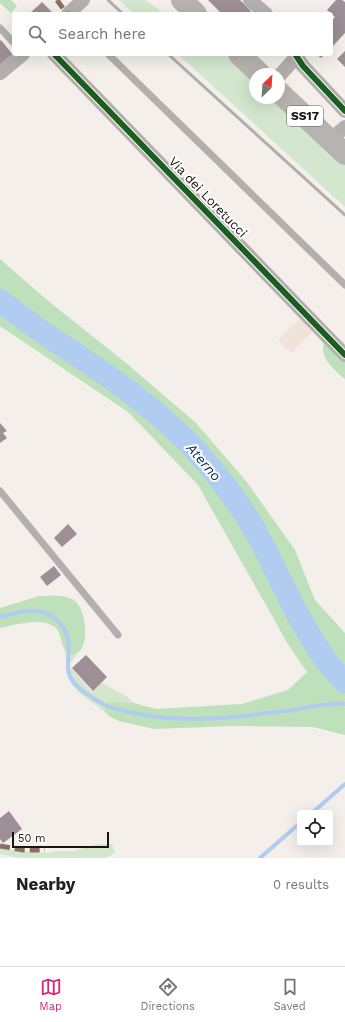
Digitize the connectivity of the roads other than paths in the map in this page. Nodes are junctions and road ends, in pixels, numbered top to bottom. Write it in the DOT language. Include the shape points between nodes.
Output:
graph roads {
  1 [pos="84,0"];
  2 [pos="182,0"];
  3 [pos="250,0"];
  4 [pos="70,12"];
  5 [pos="194,12"];
  6 [pos="264,12"];
  7 [pos="0,28"];
  8 [pos="12,41"];
  9 [pos="21,56"];
  10 [pos="56,56"];
  11 [pos="110,56"];
  12 [pos="241,56"];
  13 [pos="295,56"];
  14 [pos="297,56"];
  15 [pos="254,68"];
  16 [pos="285,69"];
  17 [pos="0,73"];
  18 [pos="285,97"];
  19 [pos="345,111"];
  20 [pos="340,140"];
  21 [pos="345,285"];
  22 [pos="345,355"];
  23 [pos="0,491"];
  24 [pos="118,635"];
  1 -- 4 [label="street"];
  2 -- 5 [label="main road"];
  3 -- 6 [label="street"];
  7 -- 8 [label="lane"];
  9 -- 17 [label="street"];
  10 -- 22 [label="street, Via dei Loretucci"];
  11 -- 21 [label="lane"];
  12 -- 15 [label="main road"];
  13 -- 16 [label="street"];
  14 -- 19 [label="street" via="306,70"];
  18 -- 20 [label="main road, SS17"];
  23 -- 24 [label="lane"];
}
